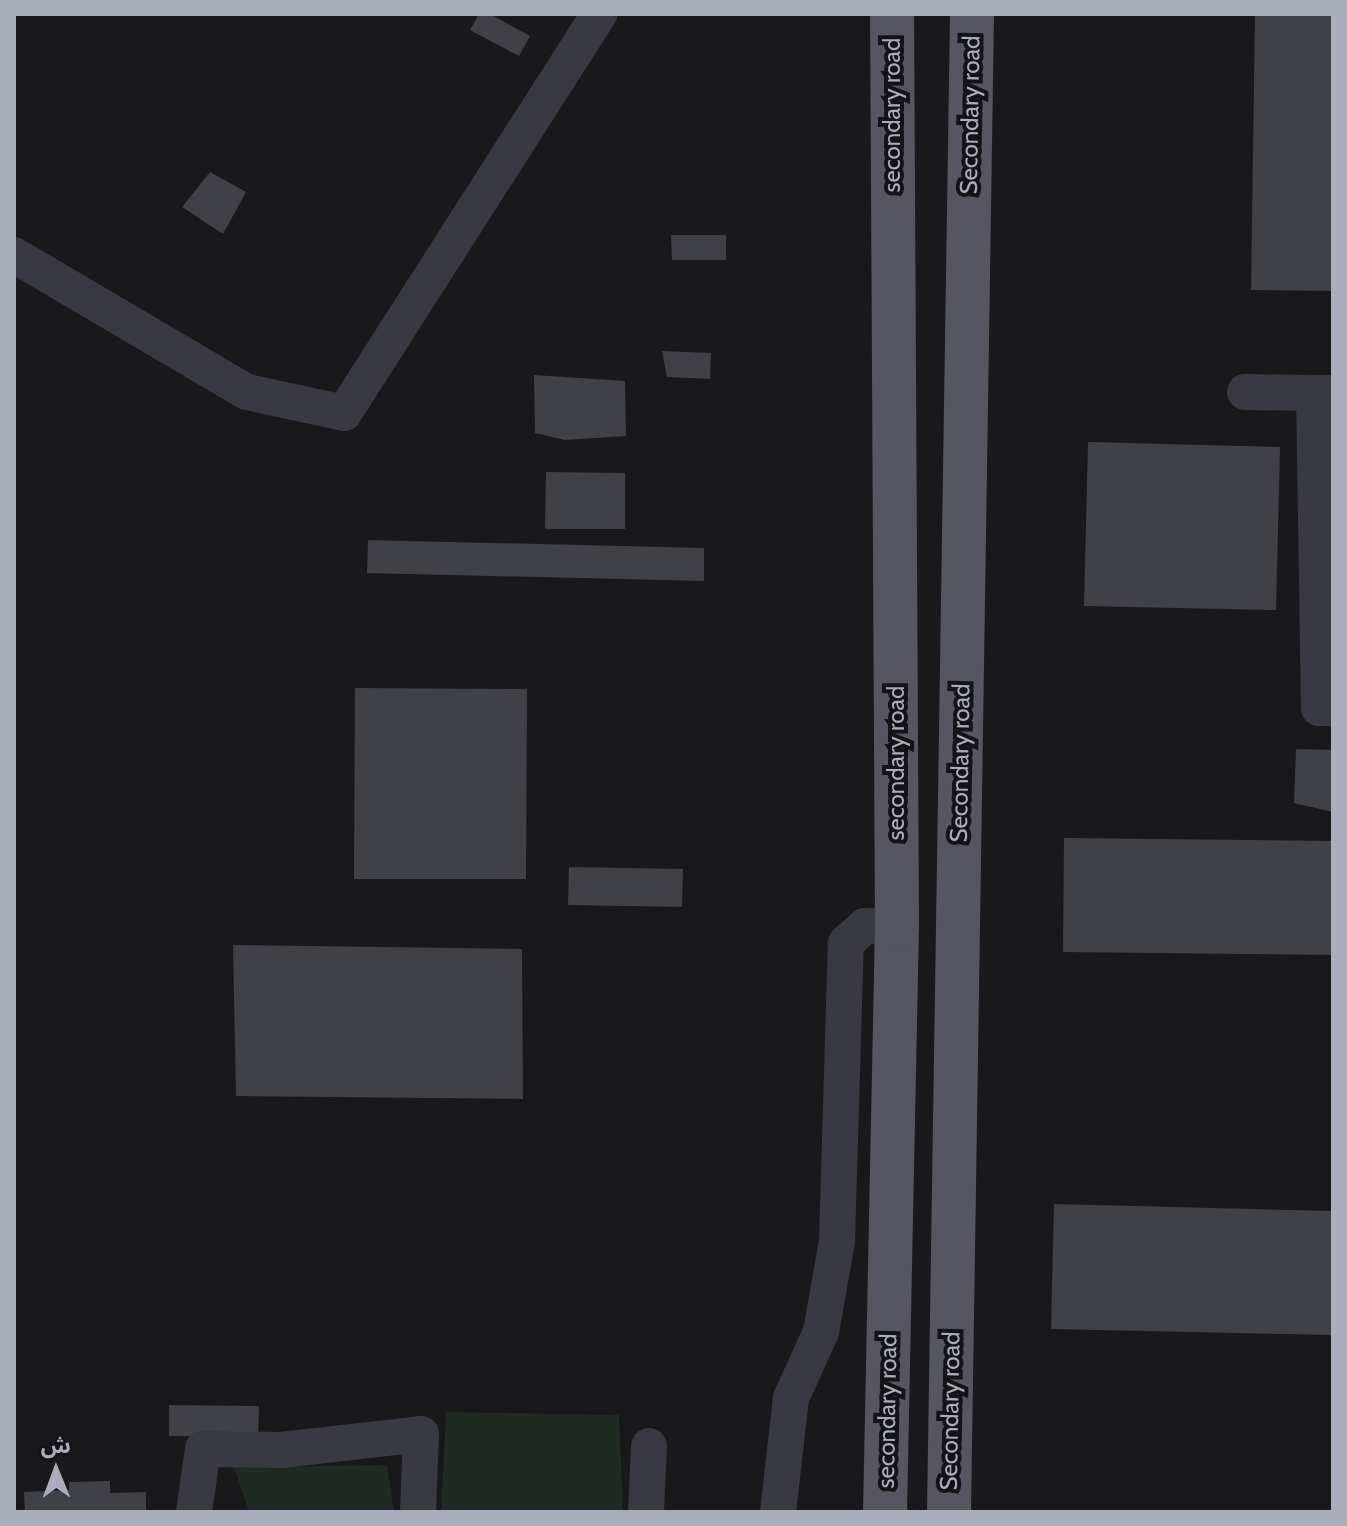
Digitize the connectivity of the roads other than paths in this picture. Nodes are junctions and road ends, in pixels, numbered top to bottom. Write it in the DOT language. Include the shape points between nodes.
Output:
graph roads {
  1 [pos="599,14"];
  2 [pos="892,14"];
  3 [pos="972,14"];
  4 [pos="14,255"];
  5 [pos="1245,392"];
  6 [pos="1323,393"];
  7 [pos="1333,708"];
  8 [pos="897,926"];
  9 [pos="649,1446"];
  10 [pos="194,1512"];
  11 [pos="418,1512"];
  12 [pos="646,1512"];
  13 [pos="778,1512"];
  14 [pos="885,1512"];
  15 [pos="949,1512"];
  1 -- 4 [label="street" via="344,413 247,392"];
  2 -- 8 [label="main road, secondary road"];
  3 -- 15 [label="main road, Secondary road"];
  5 -- 6 [label="street"];
  6 -- 7 [label="street" via="1319,708"];
  8 -- 13 [label="street" via="865,926 846,943 837,1241 821,1332 791,1398"];
  8 -- 14 [label="main road, secondary road"];
  9 -- 12 [label="street"];
  10 -- 11 [label="street" via="203,1449 281,1450 421,1434"];
}
